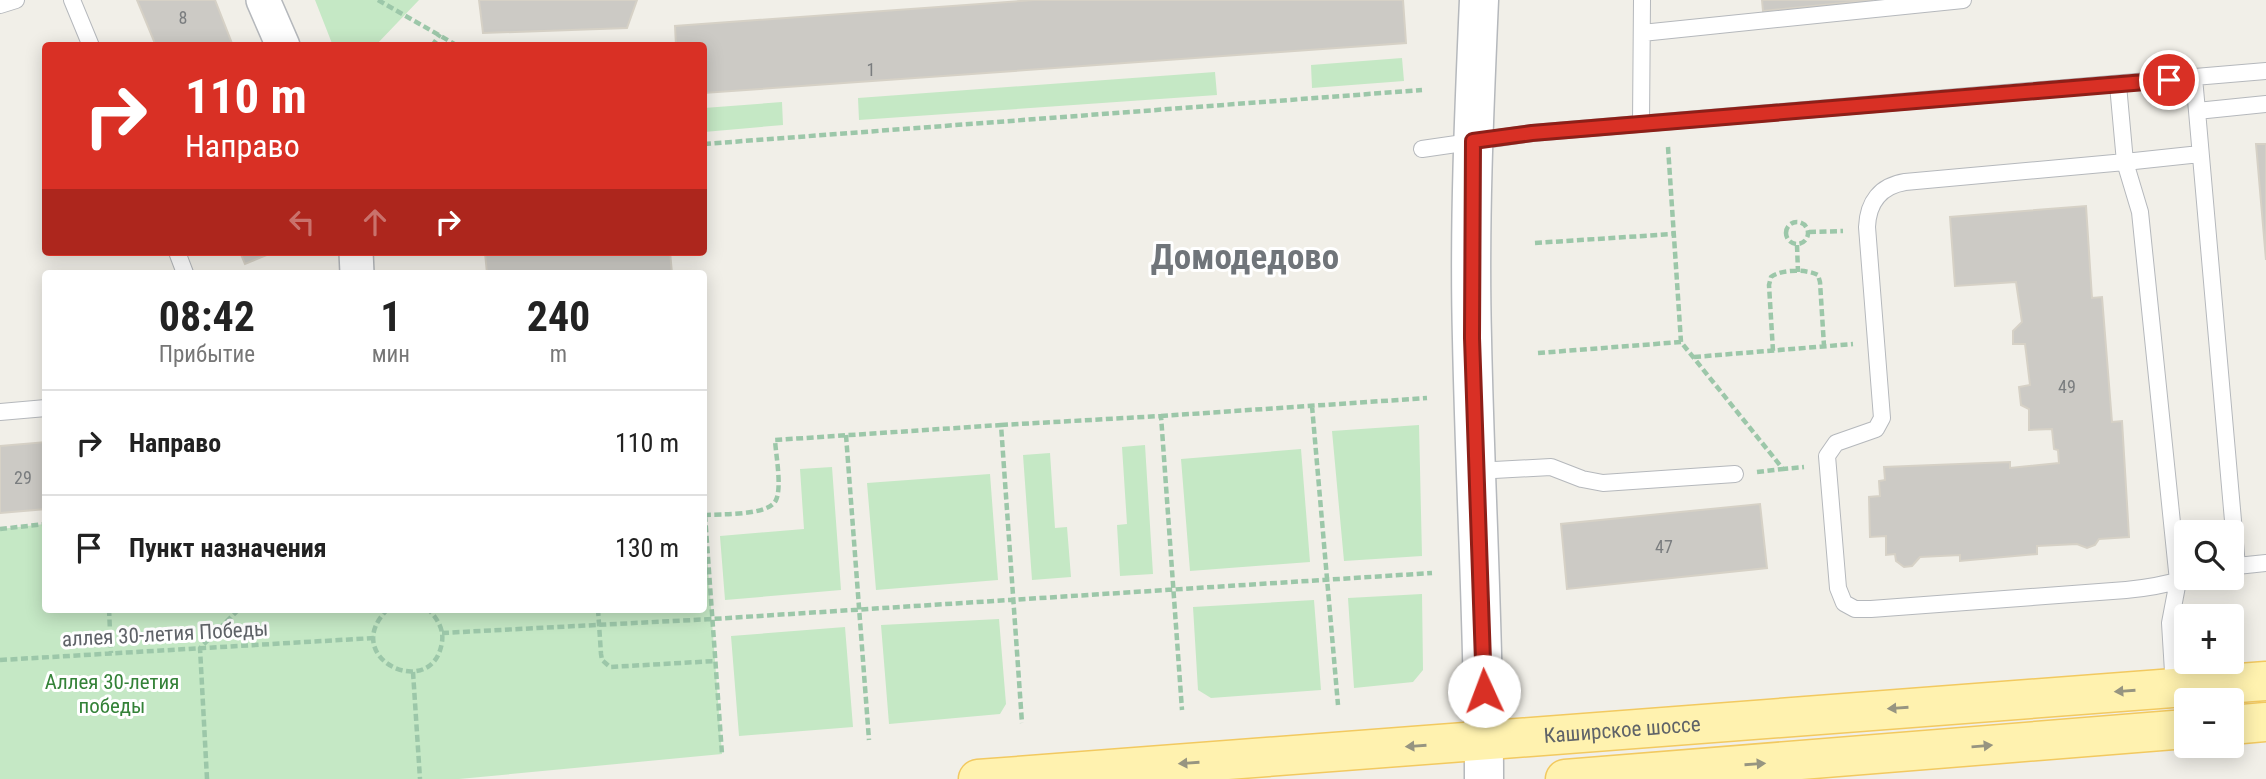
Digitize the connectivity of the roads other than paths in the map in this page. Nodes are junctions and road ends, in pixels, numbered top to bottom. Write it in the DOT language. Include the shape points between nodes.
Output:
graph roads {
  1 [pos="16,0"];
  2 [pos="72,0"];
  3 [pos="263,0"];
  4 [pos="1479,0"];
  5 [pos="1642,0"];
  6 [pos="1963,0"];
  7 [pos="0,5"];
  8 [pos="1642,33"];
  9 [pos="89,42"];
  10 [pos="281,42"];
  11 [pos="2266,71"];
  12 [pos="2194,78"];
  13 [pos="2118,85"];
  14 [pos="2266,104"];
  15 [pos="2197,111"];
  16 [pos="1641,124"];
  17 [pos="1473,141"];
  18 [pos="1422,149"];
  19 [pos="2200,154"];
  20 [pos="2124,162"];
  21 [pos="42,408"];
  22 [pos="0,412"];
  23 [pos="1476,471"];
  24 [pos="1735,474"];
  25 [pos="2177,520"];
  26 [pos="2230,520"];
  27 [pos="2266,563"];
  28 [pos="2244,565"];
  29 [pos="2174,581"];
  30 [pos="2181,590"];
  31 [pos="2266,681"];
  32 [pos="2174,688"];
  33 [pos="2266,722"];
  34 [pos="2244,724"];
  35 [pos="2174,730"];
  36 [pos="1484,741"];
  37 [pos="978,779"];
  38 [pos="1484,779"];
  39 [pos="1565,779"];
  1 -- 7 [label="lane"];
  2 -- 9 [label="lane"];
  3 -- 10 [label="street"];
  4 -- 17 [label="street"];
  5 -- 8 [label="lane"];
  6 -- 8 [label="lane"];
  8 -- 16 [label="lane"];
  11 -- 12 [label="lane"];
  12 -- 13 [label="lane"];
  12 -- 15 [label="lane"];
  13 -- 16 [label="lane"];
  13 -- 20 [label="lane"];
  14 -- 15 [label="lane"];
  15 -- 19 [label="lane"];
  16 -- 17 [label="lane"];
  17 -- 18 [label="lane"];
  17 -- 23 [label="street"];
  19 -- 20 [label="lane"];
  19 -- 26 [label="lane"];
  20 -- 25 [label="lane" via="2140,212"];
  20 -- 29 [label="lane" via="1894,184 1877,195 1867,230 1882,412 1880,424 1871,432 1836,443 1827,456 1838,588 1849,607 1871,609 2126,590"];
  21 -- 22 [label="lane"];
  23 -- 24 [label="lane" via="1551,467 1602,482"];
  23 -- 36 [label="street"];
  27 -- 28 [label="lane"];
  30 -- 32 [label="lane" via="2170,634"];
  31 -- 32 [label="main road, Каширское шоссе"];
  32 -- 36 [label="main road, Каширское шоссе, one-way"];
  33 -- 34 [label="main road"];
  39 -- 35 [label="main road, Каширское шоссе, one-way"];
  36 -- 37 [label="main road, Каширское шоссе, one-way"];
  36 -- 38 [label="street"];
}
